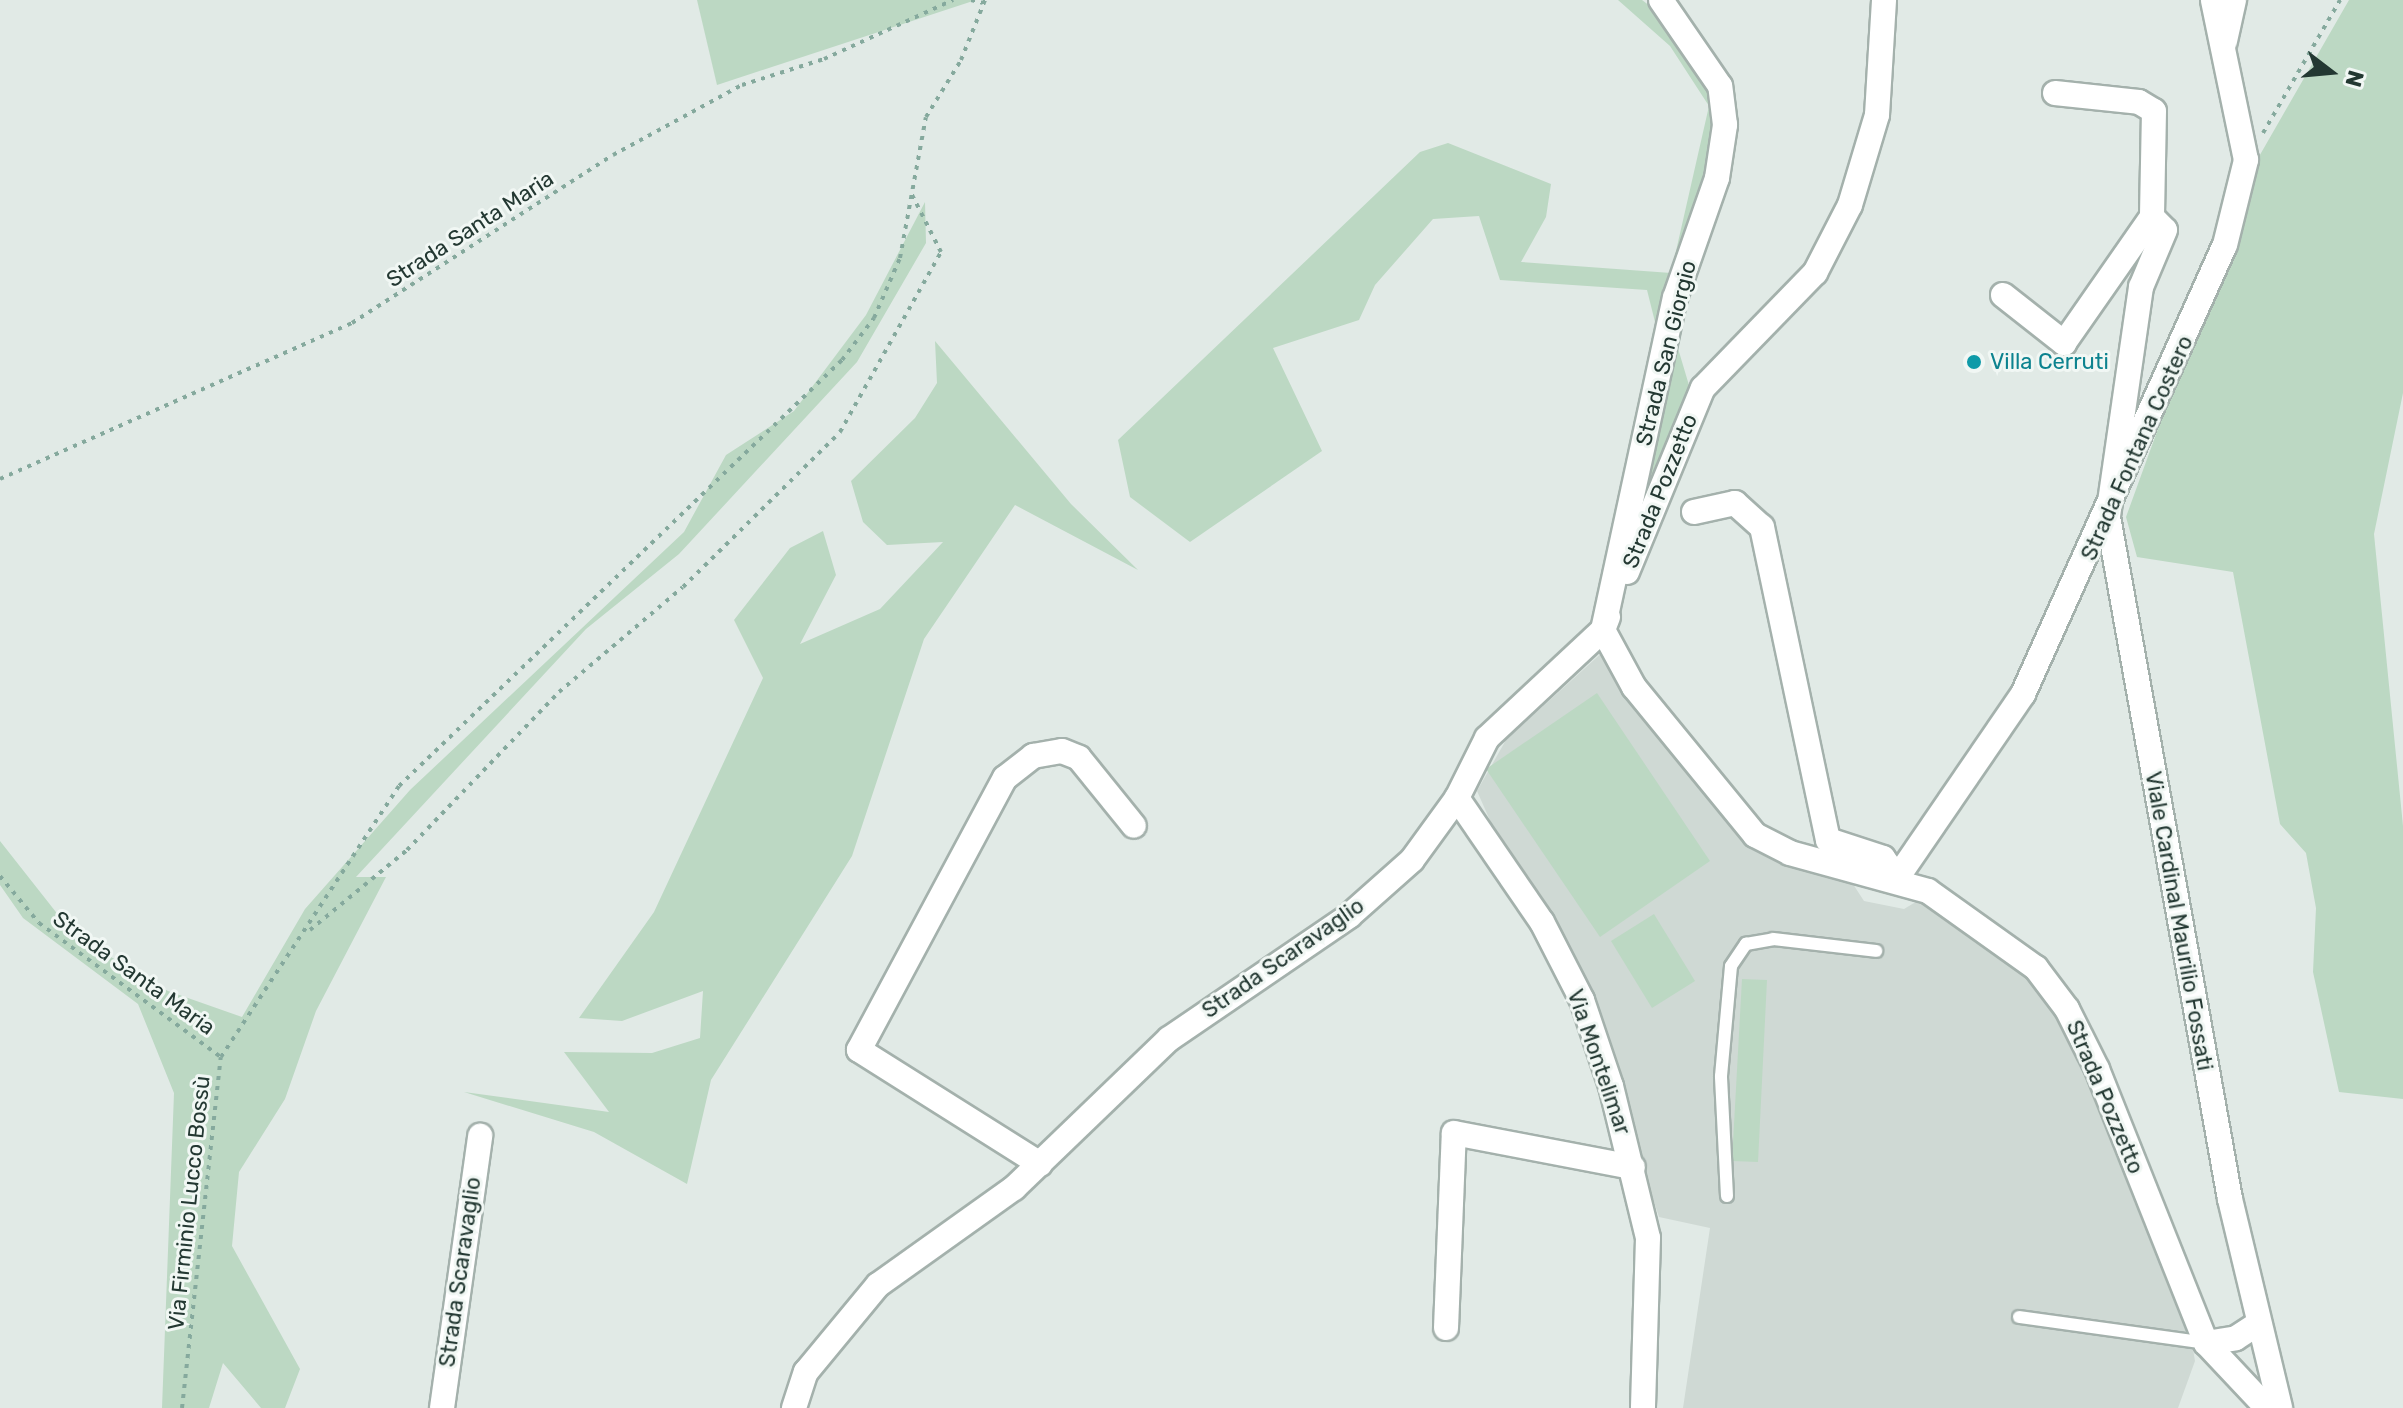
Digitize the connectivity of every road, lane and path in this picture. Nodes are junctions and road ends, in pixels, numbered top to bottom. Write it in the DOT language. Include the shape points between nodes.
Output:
graph roads {
  1 [pos="953,0"];
  2 [pos="971,0"];
  3 [pos="1661,0"];
  4 [pos="1884,0"];
  5 [pos="2213,0"];
  6 [pos="2234,0"];
  7 [pos="2340,0"];
  8 [pos="984,2"];
  9 [pos="2223,47"];
  10 [pos="2055,93"];
  11 [pos="2246,160"];
  12 [pos="909,189"];
  13 [pos="2152,217"];
  14 [pos="2003,295"];
  15 [pos="0,479"];
  16 [pos="1694,512"];
  17 [pos="2108,517"];
  18 [pos="1603,630"];
  19 [pos="1457,798"];
  20 [pos="1134,826"];
  21 [pos="0,876"];
  22 [pos="1897,878"];
  23 [pos="306,932"];
  24 [pos="1876,951"];
  25 [pos="221,1057"];
  26 [pos="480,1136"];
  27 [pos="1040,1164"];
  28 [pos="1633,1167"];
  29 [pos="1727,1196"];
  30 [pos="2019,1317"];
  31 [pos="2259,1323"];
  32 [pos="1446,1328"];
  33 [pos="2206,1343"];
  34 [pos="182,1408"];
  35 [pos="442,1408"];
  36 [pos="794,1408"];
  37 [pos="1643,1408"];
  38 [pos="2267,1408"];
  39 [pos="2280,1408"];
  1 -- 15 [label="path, Strada Santa Maria" via="824,59 742,85 352,323"];
  2 -- 8 [label="path"];
  3 -- 18 [label="street, Strada San Giorgio" via="1720,86 1725,125 1717,178 1675,298"];
  4 -- 18 [label="street, Strada Pozzetto" via="1877,115 1850,205 1815,273 1703,388"];
  5 -- 9 [label="street"];
  6 -- 9 [label="street"];
  7 -- 11 [label="path"];
  8 -- 12 [label="path" via="961,60 926,117"];
  9 -- 11 [label="street"];
  10 -- 13 [label="street" via="2139,102 2154,111"];
  11 -- 17 [label="street, Strada Fontana Costero" via="2225,245"];
  12 -- 23 [label="path" via="900,258 874,318 842,360 399,786"];
  12 -- 23 [label="path" via="941,252 840,432 683,587 559,692 407,850"];
  13 -- 14 [label="street" via="2064,343"];
  13 -- 17 [label="street" via="2165,230 2141,287"];
  16 -- 22 [label="street, Strada Pozzetto" via="1735,503 1762,527 1828,840 1883,858"];
  17 -- 22 [label="street, Strada Fontana Costero" via="2023,694"];
  17 -- 31 [label="street, Viale Cardinal Maurilio Fossati" via="2219,1144"];
  18 -- 19 [label="street, Strada Scaravaglio" via="1487,738"];
  18 -- 22 [label="street, Strada Pozzetto" via="1680,752 1755,835 1790,853"];
  19 -- 27 [label="street, Strada Scaravaglio" via="1412,860 1349,916 1169,1039"];
  19 -- 28 [label="street, Via Montelimar" via="1542,922 1582,1000"];
  20 -- 27 [label="street" via="1079,758 1062,751 1033,756 1005,778 859,1050"];
  21 -- 25 [label="path, Strada Santa Maria" via="39,923"];
  22 -- 33 [label="street, Strada Pozzetto" via="1971,919 2036,968 2067,1009"];
  23 -- 25 [label="path, Via Firminio Lucco Bossù"];
  24 -- 29 [label="lane" via="1773,939 1746,944 1731,966 1721,1076"];
  25 -- 34 [label="path, Via Firminio Lucco Bossù"];
  26 -- 35 [label="street, Strada Scaravaglio"];
  27 -- 36 [label="street, Strada Scaravaglio" via="878,1285 806,1372"];
  28 -- 32 [label="street, Via Montelimar" via="1454,1133"];
  28 -- 37 [label="street, Via Montelimar" via="1648,1238"];
  30 -- 33 [label="lane"];
  31 -- 33 [label="street" via="2236,1338"];
  31 -- 39 [label="street, Viale Cardinal Maurilio Fossati"];
  33 -- 38 [label="street"];
}
